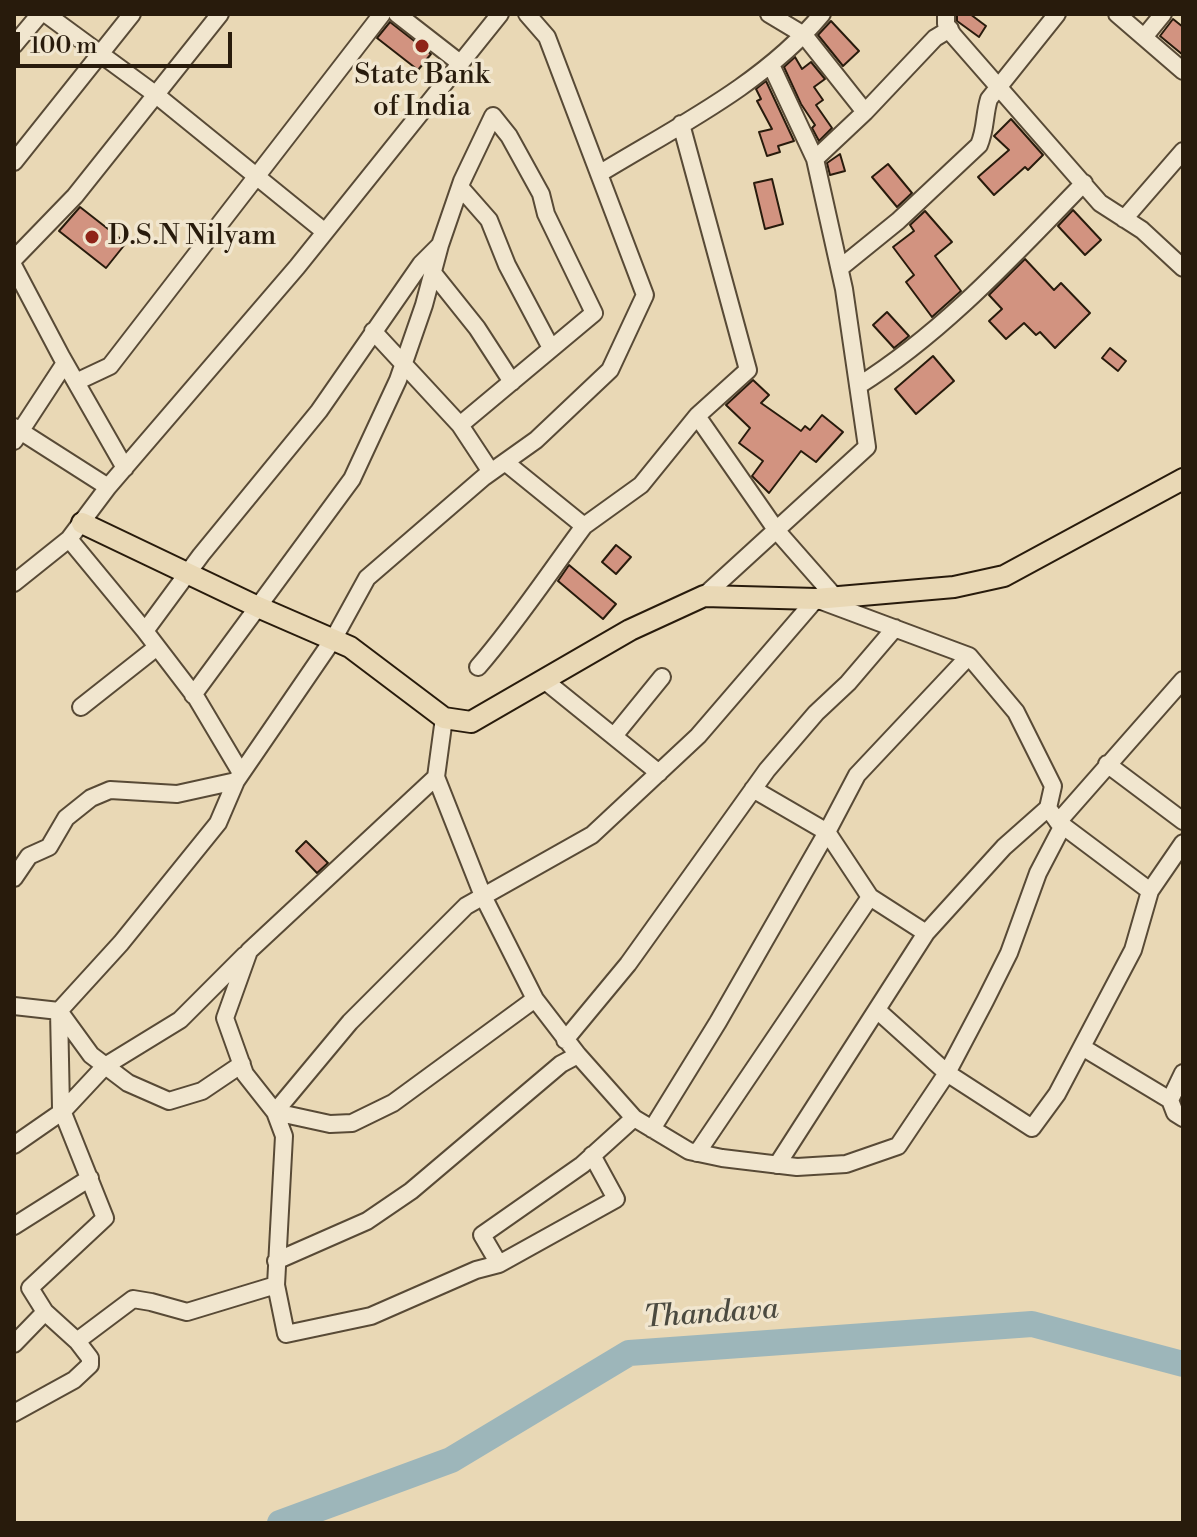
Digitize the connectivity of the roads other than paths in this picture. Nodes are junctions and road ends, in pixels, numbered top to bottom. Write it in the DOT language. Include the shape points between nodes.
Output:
graph roads {
  1 [pos="43,14"];
  2 [pos="132,14"];
  3 [pos="220,14"];
  4 [pos="382,14"];
  5 [pos="397,14"];
  6 [pos="500,14"];
  7 [pos="527,14"];
  8 [pos="769,14"];
  9 [pos="822,14"];
  10 [pos="1057,14"];
  11 [pos="1117,14"];
  12 [pos="1163,14"];
  13 [pos="948,22"];
  14 [pos="804,35"];
  15 [pos="1145,36"];
  16 [pos="14,45"];
  17 [pos="100,53"];
  18 [pos="460,63"];
  19 [pos="771,65"];
  20 [pos="1183,71"];
  21 [pos="998,87"];
  22 [pos="155,94"];
  23 [pos="865,112"];
  24 [pos="681,124"];
  25 [pos="1183,151"];
  26 [pos="815,159"];
  27 [pos="14,162"];
  28 [pos="599,174"];
  29 [pos="256,176"];
  30 [pos="1084,183"];
  31 [pos="460,187"];
  32 [pos="1124,219"];
  33 [pos="325,232"];
  34 [pos="440,245"];
  35 [pos="14,259"];
  36 [pos="14,267"];
  37 [pos="840,268"];
  38 [pos="1183,268"];
  39 [pos="433,273"];
  40 [pos="373,331"];
  41 [pos="551,348"];
  42 [pos="65,363"];
  43 [pos="404,364"];
  44 [pos="76,382"];
  45 [pos="512,382"];
  46 [pos="858,386"];
  47 [pos="697,416"];
  48 [pos="460,425"];
  49 [pos="16,433"];
  50 [pos="498,467"];
  51 [pos="125,468"];
  52 [pos="1183,479"];
  53 [pos="108,487"];
  54 [pos="82,523"];
  55 [pos="584,526"];
  56 [pos="777,531"];
  57 [pos="69,539"];
  58 [pos="188,574"];
  59 [pos="14,583"];
  60 [pos="704,596"];
  61 [pos="826,598"];
  62 [pos="258,607"];
  63 [pos="895,628"];
  64 [pos="145,631"];
  65 [pos="334,638"];
  66 [pos="157,647"];
  67 [pos="969,656"];
  68 [pos="478,667"];
  69 [pos="662,677"];
  70 [pos="544,680"];
  71 [pos="1183,680"];
  72 [pos="193,695"];
  73 [pos="81,707"];
  74 [pos="444,718"];
  75 [pos="614,736"];
  76 [pos="1107,764"];
  77 [pos="659,773"];
  78 [pos="238,777"];
  79 [pos="436,777"];
  80 [pos="753,789"];
  81 [pos="1048,808"];
  82 [pos="1183,821"];
  83 [pos="1060,825"];
  84 [pos="827,832"];
  85 [pos="1183,843"];
  86 [pos="14,878"];
  87 [pos="1150,891"];
  88 [pos="483,896"];
  89 [pos="870,897"];
  90 [pos="926,933"];
  91 [pos="249,951"];
  92 [pos="535,999"];
  93 [pos="14,1006"];
  94 [pos="877,1010"];
  95 [pos="59,1011"];
  96 [pos="565,1040"];
  97 [pos="1082,1047"];
  98 [pos="578,1055"];
  99 [pos="242,1064"];
  100 [pos="105,1066"];
  101 [pos="947,1073"];
  102 [pos="1183,1073"];
  103 [pos="1170,1100"];
  104 [pos="63,1111"];
  105 [pos="275,1112"];
  106 [pos="634,1118"];
  107 [pos="1183,1118"];
  108 [pos="652,1129"];
  109 [pos="14,1145"];
  110 [pos="697,1153"];
  111 [pos="592,1155"];
  112 [pos="777,1165"];
  113 [pos="90,1178"];
  114 [pos="14,1226"];
  115 [pos="276,1261"];
  116 [pos="499,1264"];
  117 [pos="276,1285"];
  118 [pos="45,1312"];
  119 [pos="77,1341"];
  120 [pos="14,1344"];
  121 [pos="14,1413"];
  1 -- 16 [label="street"];
  1 -- 17 [label="street"];
  2 -- 17 [label="street"];
  3 -- 22 [label="street"];
  4 -- 29 [label="street"];
  5 -- 18 [label="street"];
  6 -- 18 [label="street"];
  7 -- 28 [label="street" via="547,37"];
  8 -- 14 [label="street"];
  9 -- 14 [label="street"];
  10 -- 21 [label="street"];
  11 -- 15 [label="street"];
  12 -- 15 [label="street"];
  13 -- 21 [label="street"];
  13 -- 23 [label="street"];
  14 -- 19 [label="street"];
  14 -- 23 [label="street"];
  15 -- 20 [label="street"];
  17 -- 22 [label="street"];
  17 -- 27 [label="street"];
  18 -- 33 [label="street"];
  19 -- 24 [label="street"];
  19 -- 26 [label="street"];
  21 -- 30 [label="street"];
  21 -- 37 [label="street" via="989,99 979,145"];
  22 -- 29 [label="street"];
  22 -- 35 [label="street" via="75,196"];
  23 -- 26 [label="street"];
  24 -- 28 [label="street"];
  24 -- 47 [label="street" via="748,370"];
  25 -- 32 [label="street"];
  26 -- 37 [label="street"];
  28 -- 50 [label="street" via="645,295 610,370 546,431"];
  29 -- 33 [label="street"];
  29 -- 44 [label="street" via="110,366"];
  30 -- 32 [label="street" via="1100,203"];
  30 -- 46 [label="street" via="992,278 900,360"];
  31 -- 34 [label="street"];
  31 -- 41 [label="street" via="489,220"];
  31 -- 41 [label="street" via="493,116 541,194 594,313"];
  32 -- 38 [label="street"];
  33 -- 51 [label="street"];
  34 -- 39 [label="street"];
  34 -- 40 [label="street"];
  36 -- 42 [label="street"];
  37 -- 46 [label="street"];
  39 -- 43 [label="street"];
  39 -- 45 [label="street"];
  40 -- 43 [label="street"];
  40 -- 58 [label="street" via="319,411"];
  41 -- 45 [label="street"];
  42 -- 44 [label="street"];
  42 -- 49 [label="street"];
  43 -- 48 [label="street"];
  43 -- 62 [label="street" via="352,479"];
  44 -- 51 [label="street"];
  45 -- 48 [label="street"];
  46 -- 56 [label="street" via="867,447"];
  47 -- 55 [label="street" via="641,485"];
  47 -- 56 [label="street"];
  48 -- 50 [label="street"];
  49 -- 53 [label="street"];
  50 -- 55 [label="street"];
  50 -- 65 [label="street" via="367,578"];
  51 -- 53 [label="street"];
  52 -- 61 [label="main road" via="1004,576 954,587"];
  53 -- 54 [label="street"];
  54 -- 57 [label="street"];
  54 -- 58 [label="main road"];
  55 -- 68 [label="street"];
  56 -- 60 [label="street"];
  56 -- 61 [label="street"];
  57 -- 59 [label="street"];
  57 -- 64 [label="street"];
  58 -- 62 [label="main road"];
  58 -- 64 [label="street"];
  60 -- 61 [label="main road"];
  60 -- 70 [label="main road" via="630,630"];
  61 -- 63 [label="street"];
  61 -- 77 [label="street"];
  62 -- 65 [label="main road"];
  62 -- 72 [label="street"];
  63 -- 67 [label="street"];
  63 -- 80 [label="street"];
  64 -- 66 [label="street"];
  65 -- 74 [label="main road"];
  65 -- 78 [label="street"];
  66 -- 72 [label="street"];
  66 -- 73 [label="street"];
  67 -- 81 [label="street" via="1016,712 1053,786"];
  67 -- 84 [label="street" via="857,775"];
  69 -- 75 [label="street"];
  70 -- 74 [label="main road" via="471,722"];
  70 -- 75 [label="street"];
  71 -- 76 [label="street"];
  72 -- 78 [label="street"];
  74 -- 79 [label="street"];
  75 -- 77 [label="street"];
  76 -- 82 [label="street"];
  76 -- 83 [label="street"];
  77 -- 88 [label="street" via="592,835"];
  78 -- 86 [label="street" via="177,794 110,790 91,798 66,818 49,847 29,856"];
  78 -- 95 [label="street" via="218,823"];
  79 -- 88 [label="street"];
  79 -- 91 [label="street"];
  80 -- 84 [label="street"];
  80 -- 96 [label="street" via="628,964"];
  81 -- 83 [label="street"];
  81 -- 90 [label="street" via="1004,847"];
  83 -- 87 [label="street"];
  83 -- 101 [label="street" via="1009,953"];
  84 -- 89 [label="street"];
  84 -- 108 [label="street"];
  85 -- 87 [label="street"];
  87 -- 97 [label="street" via="1133,950"];
  88 -- 92 [label="street"];
  88 -- 105 [label="street" via="466,906 350,1022"];
  89 -- 90 [label="street"];
  89 -- 110 [label="street"];
  90 -- 94 [label="street"];
  91 -- 99 [label="street" via="225,1018"];
  91 -- 100 [label="street" via="180,1020"];
  92 -- 96 [label="street"];
  92 -- 105 [label="street" via="393,1103 352,1123 330,1124"];
  93 -- 95 [label="street"];
  94 -- 101 [label="street"];
  94 -- 112 [label="street"];
  95 -- 100 [label="street"];
  95 -- 104 [label="street"];
  96 -- 98 [label="street"];
  97 -- 101 [label="street" via="1032,1128"];
  97 -- 103 [label="street"];
  98 -- 106 [label="street"];
  98 -- 115 [label="street" via="411,1191 367,1221"];
  99 -- 100 [label="street" via="202,1091 169,1101"];
  99 -- 105 [label="street"];
  100 -- 104 [label="street"];
  101 -- 112 [label="street" via="898,1146 846,1164"];
  102 -- 103 [label="street"];
  103 -- 107 [label="street"];
  104 -- 109 [label="street"];
  104 -- 113 [label="street"];
  105 -- 115 [label="street" via="284,1136"];
  106 -- 108 [label="street"];
  106 -- 111 [label="street"];
  108 -- 110 [label="street"];
  110 -- 112 [label="street"];
  111 -- 116 [label="street" via="482,1235"];
  111 -- 116 [label="street" via="616,1199"];
  113 -- 114 [label="street"];
  113 -- 118 [label="street" via="105,1218 30,1288"];
  115 -- 117 [label="street"];
  116 -- 117 [label="street" via="371,1316 286,1334"];
  117 -- 119 [label="street" via="187,1312 133,1299"];
  118 -- 119 [label="street"];
  118 -- 120 [label="street"];
  119 -- 121 [label="street" via="90,1365 74,1380"];
}
